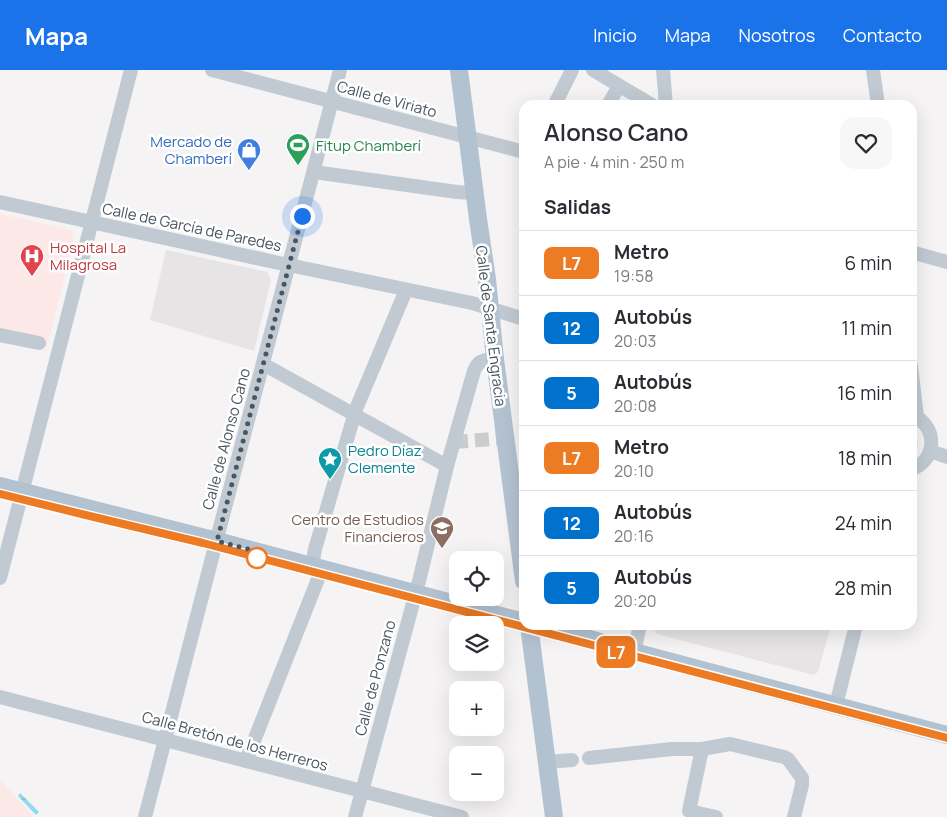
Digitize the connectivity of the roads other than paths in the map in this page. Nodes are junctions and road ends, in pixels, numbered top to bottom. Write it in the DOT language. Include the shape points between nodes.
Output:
graph roads {
  1 [pos="131,70"];
  2 [pos="212,70"];
  3 [pos="340,70"];
  4 [pos="459,70"];
  5 [pos="572,70"];
  6 [pos="593,70"];
  7 [pos="663,70"];
  8 [pos="873,70"];
  9 [pos="619,86"];
  10 [pos="557,100"];
  11 [pos="611,100"];
  12 [pos="643,100"];
  13 [pos="666,100"];
  14 [pos="877,100"];
  15 [pos="332,101"];
  16 [pos="467,136"];
  17 [pos="519,151"];
  18 [pos="314,172"];
  19 [pos="474,193"];
  20 [pos="0,202"];
  21 [pos="92,222"];
  22 [pos="917,254"];
  23 [pos="947,262"];
  24 [pos="289,265"];
  25 [pos="406,290"];
  26 [pos="490,309"];
  27 [pos="519,318"];
  28 [pos="0,335"];
  29 [pos="50,345"];
  30 [pos="495,359"];
  31 [pos="263,364"];
  32 [pos="354,414"];
  33 [pos="917,418"];
  34 [pos="930,451"];
  35 [pos="947,457"];
  36 [pos="447,466"];
  37 [pos="917,468"];
  38 [pos="0,486"];
  39 [pos="22,492"];
  40 [pos="217,541"];
  41 [pos="519,543"];
  42 [pos="317,568"];
  43 [pos="0,578"];
  44 [pos="415,594"];
  45 [pos="519,621"];
  46 [pos="530,630"];
  47 [pos="554,630"];
  48 [pos="639,630"];
  49 [pos="855,630"];
  50 [pos="634,652"];
  51 [pos="0,697"];
  52 [pos="836,705"];
  53 [pos="947,735"];
  54 [pos="164,739"];
  55 [pos="702,749"];
  56 [pos="588,758"];
  57 [pos="572,760"];
  58 [pos="246,761"];
  59 [pos="547,762"];
  60 [pos="361,791"];
  61 [pos="687,814"];
  62 [pos="144,817"];
  63 [pos="355,817"];
  64 [pos="462,817"];
  65 [pos="554,817"];
  66 [pos="716,817"];
  67 [pos="794,817"];
  1 -- 21 [label="street"];
  2 -- 15 [label="street, Calle de Viriato"];
  3 -- 15 [label="street, Calle de Alonso Cano"];
  4 -- 16 [label="main road, Calle de Santa Engracia"];
  5 -- 10 [label="street"];
  6 -- 9 [label="street"];
  7 -- 13 [label="street"];
  8 -- 14 [label="street"];
  9 -- 11 [label="street"];
  9 -- 12 [label="street"];
  15 -- 16 [label="street, Calle de Viriato"];
  15 -- 18 [label="street, Calle de Alonso Cano"];
  16 -- 17 [label="street, Calle de Viriato"];
  16 -- 19 [label="main road, Calle de Santa Engracia"];
  18 -- 19 [label="street"];
  18 -- 24 [label="street, Calle de Alonso Cano"];
  19 -- 26 [label="main road, Calle de Santa Engracia"];
  20 -- 21 [label="street, Calle de García de Paredes"];
  21 -- 24 [label="street, Calle de García de Paredes"];
  21 -- 29 [label="street"];
  22 -- 23 [label="street"];
  24 -- 25 [label="street, Calle de García de Paredes"];
  24 -- 31 [label="street, Calle de Alonso Cano"];
  25 -- 26 [label="street, Calle de García de Paredes"];
  25 -- 32 [label="street"];
  26 -- 27 [label="street, Calle de García de Paredes"];
  26 -- 30 [label="main road, Calle de Santa Engracia"];
  28 -- 29 [label="street"];
  29 -- 39 [label="street"];
  30 -- 36 [label="street, Calle de Ponzano" via="480,361 476,366"];
  30 -- 41 [label="main road, Calle de Santa Engracia"];
  31 -- 32 [label="street"];
  31 -- 40 [label="street, Calle de Alonso Cano"];
  32 -- 36 [label="street"];
  32 -- 42 [label="street" via="315,550"];
  33 -- 34 [label="street" via="930,432"];
  34 -- 35 [label="street"];
  34 -- 37 [label="street"];
  36 -- 44 [label="street, Calle de Ponzano"];
  38 -- 39 [label="main road"];
  39 -- 40 [label="main road"];
  39 -- 43 [label="street"];
  40 -- 42 [label="main road"];
  40 -- 54 [label="street, Calle de Alonso Cano"];
  42 -- 44 [label="main road"];
  42 -- 58 [label="street"];
  44 -- 45 [label="main road"];
  44 -- 60 [label="street, Calle de Ponzano"];
  46 -- 59 [label="main road"];
  47 -- 50 [label="main road"];
  48 -- 50 [label="street"];
  49 -- 52 [label="street"];
  50 -- 52 [label="main road"];
  51 -- 54 [label="street, Calle Bretón de los Herreros"];
  52 -- 53 [label="main road"];
  54 -- 58 [label="street, Calle Bretón de los Herreros"];
  54 -- 62 [label="street, Calle de Alonso Cano"];
  55 -- 56 [label="street"];
  55 -- 61 [label="street"];
  55 -- 67 [label="street" via="730,744 788,759 802,778"];
  57 -- 59 [label="street"];
  58 -- 60 [label="street, Calle Bretón de los Herreros"];
  59 -- 65 [label="main road"];
  60 -- 63 [label="street, Calle de Ponzano"];
  60 -- 64 [label="street, Calle Bretón de los Herreros"];
  61 -- 66 [label="street"];
}
